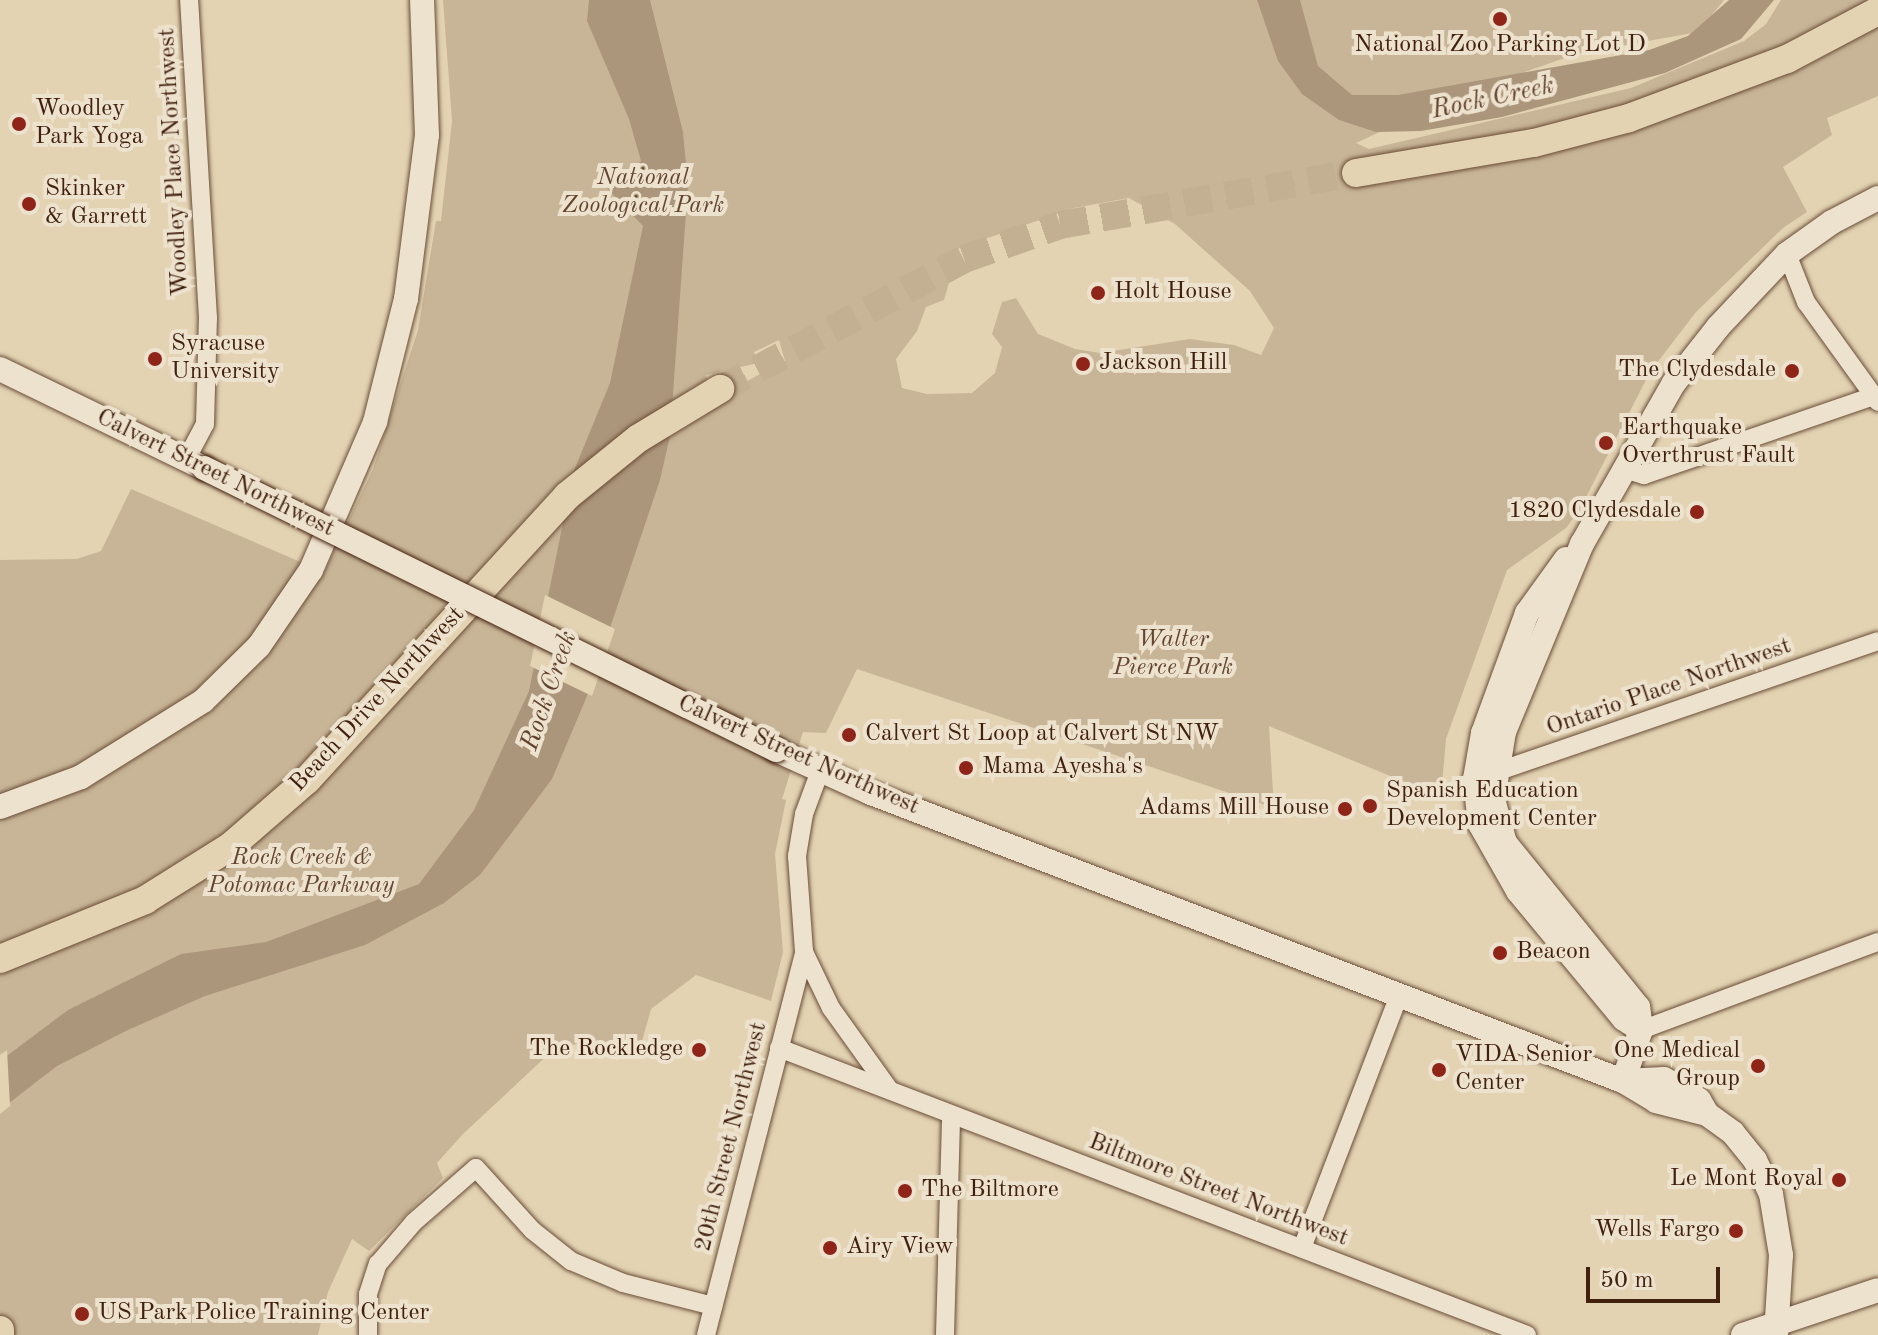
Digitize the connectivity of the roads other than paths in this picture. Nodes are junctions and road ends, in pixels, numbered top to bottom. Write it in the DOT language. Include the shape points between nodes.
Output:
graph roads {
  1 [pos="189,0"];
  2 [pos="422,0"];
  3 [pos="1874,15"];
  4 [pos="1356,173"];
  5 [pos="1878,198"];
  6 [pos="1787,254"];
  7 [pos="0,369"];
  8 [pos="720,389"];
  9 [pos="1876,399"];
  10 [pos="195,464"];
  11 [pos="1624,469"];
  12 [pos="1878,641"];
  13 [pos="820,771"];
  14 [pos="1486,776"];
  15 [pos="0,807"];
  16 [pos="1878,942"];
  17 [pos="804,952"];
  18 [pos="0,959"];
  19 [pos="1399,995"];
  20 [pos="1641,1030"];
  21 [pos="779,1048"];
  22 [pos="1623,1081"];
  23 [pos="891,1091"];
  24 [pos="951,1115"];
  25 [pos="1302,1248"];
  26 [pos="1878,1290"];
  27 [pos="713,1306"];
  28 [pos="1776,1330"];
  29 [pos="368,1335"];
  30 [pos="706,1335"];
  31 [pos="945,1335"];
  32 [pos="1527,1335"];
  33 [pos="1743,1335"];
  1 -- 10 [label="street, Woodley Place Northwest" via="208,318 205,424"];
  2 -- 15 [label="main road" via="427,135 406,299 375,422 311,570 245,664 203,701 81,777"];
  3 -- 4 [label="main road" via="1773,65 1619,121 1534,143"];
  5 -- 6 [label="main road"];
  6 -- 9 [label="street" via="1806,302"];
  6 -- 11 [label="main road" via="1694,357"];
  7 -- 10 [label="main road, Calvert Street Northwest"];
  8 -- 18 [label="main road, Beach Drive Northwest" via="605,463 554,510 307,780 231,846 145,900"];
  9 -- 11 [label="street" via="1644,475"];
  10 -- 13 [label="main road, Calvert Street Northwest, bridge"];
  11 -- 14 [label="main road" via="1547,602 1512,650 1483,733"];
  12 -- 14 [label="street, Ontario Place Northwest"];
  13 -- 17 [label="street" via="804,814 797,856"];
  13 -- 19 [label="main road, Calvert Street Northwest"];
  14 -- 20 [label="main road" via="1483,833 1518,891 1624,1019"];
  16 -- 20 [label="street"];
  17 -- 21 [label="street, 20th Street Northwest"];
  17 -- 23 [label="street" via="831,1008"];
  19 -- 22 [label="main road, Calvert Street Northwest"];
  19 -- 25 [label="street"];
  20 -- 22 [label="main road"];
  21 -- 23 [label="street, Biltmore Street Northwest"];
  21 -- 27 [label="street, 20th Street Northwest"];
  22 -- 28 [label="main road, Calvert Street Northwest" via="1656,1101 1707,1114 1749,1150 1771,1194 1781,1255"];
  23 -- 24 [label="street, Biltmore Street Northwest"];
  24 -- 25 [label="street, Biltmore Street Northwest"];
  24 -- 31 [label="street"];
  25 -- 32 [label="street, Biltmore Street Northwest"];
  26 -- 28 [label="main road"];
  27 -- 29 [label="street" via="623,1283 571,1261 532,1230 476,1168 414,1222 378,1264 369,1286"];
  27 -- 30 [label="street, 20th Street Northwest"];
  28 -- 33 [label="main road"];
}
